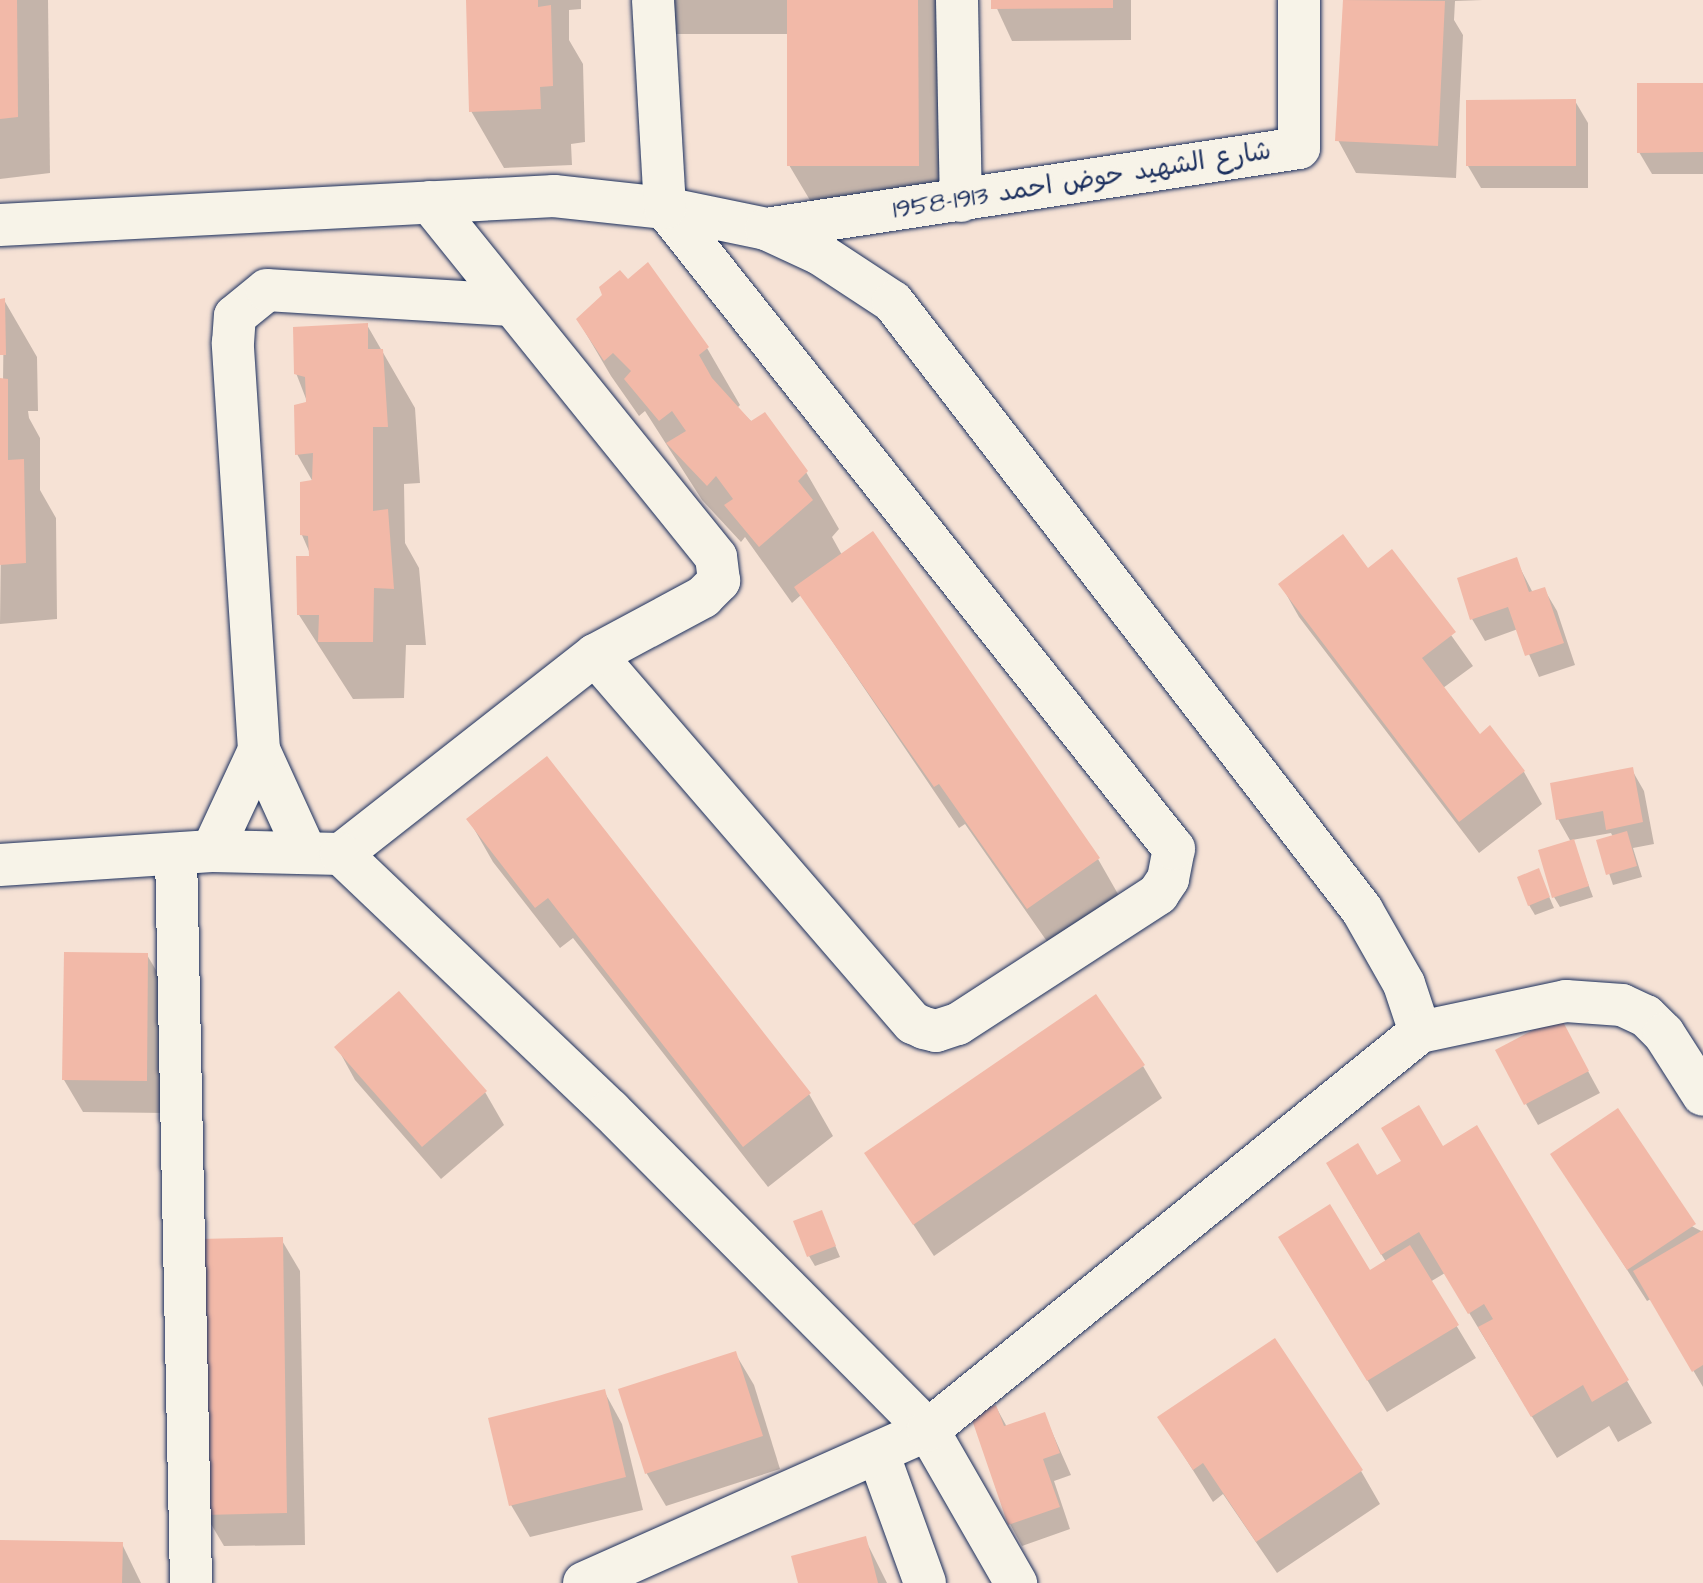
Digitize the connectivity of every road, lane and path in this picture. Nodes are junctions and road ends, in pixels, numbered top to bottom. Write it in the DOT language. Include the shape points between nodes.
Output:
graph roads {
  1 [pos="653,0"];
  2 [pos="957,0"];
  3 [pos="1299,0"];
  4 [pos="961,201"];
  5 [pos="430,202"];
  6 [pos="665,208"];
  7 [pos="0,225"];
  8 [pos="766,229"];
  9 [pos="511,305"];
  10 [pos="595,655"];
  11 [pos="259,750"];
  12 [pos="194,852"];
  13 [pos="324,853"];
  14 [pos="0,865"];
  15 [pos="1420,1032"];
  16 [pos="1703,1095"];
  17 [pos="928,1430"];
  18 [pos="878,1453"];
  19 [pos="191,1583"];
  20 [pos="584,1583"];
  21 [pos="925,1583"];
  22 [pos="1016,1583"];
  1 -- 6 [label="street"];
  2 -- 4 [label="street"];
  3 -- 4 [label="street, شارع الشهيد حوض احمد 1913-1958" via="1299,148"];
  4 -- 8 [label="street, شارع الشهيد حوض احمد 1913-1958"];
  5 -- 6 [label="street" via="554,196"];
  5 -- 7 [label="street"];
  5 -- 9 [label="street"];
  6 -- 8 [label="street"];
  6 -- 10 [label="street" via="1174,849 1168,879 1158,894 958,1024 936,1031 924,1028 913,1023"];
  8 -- 15 [label="street" via="820,254 893,302 1362,910 1404,984"];
  9 -- 10 [label="street" via="716,557 720,572 719,581 703,597"];
  9 -- 11 [label="street" via="267,290 235,316"];
  10 -- 13 [label="street"];
  11 -- 12 [label="street"];
  11 -- 13 [label="street"];
  12 -- 13 [label="street"];
  12 -- 14 [label="street"];
  12 -- 19 [label="street"];
  13 -- 17 [label="street" via="610,1110"];
  15 -- 16 [label="street" via="1566,1001 1622,1005 1646,1016 1664,1034"];
  15 -- 17 [label="street"];
  17 -- 18 [label="street"];
  17 -- 22 [label="street"];
  18 -- 20 [label="street"];
  18 -- 21 [label="street"];
}
